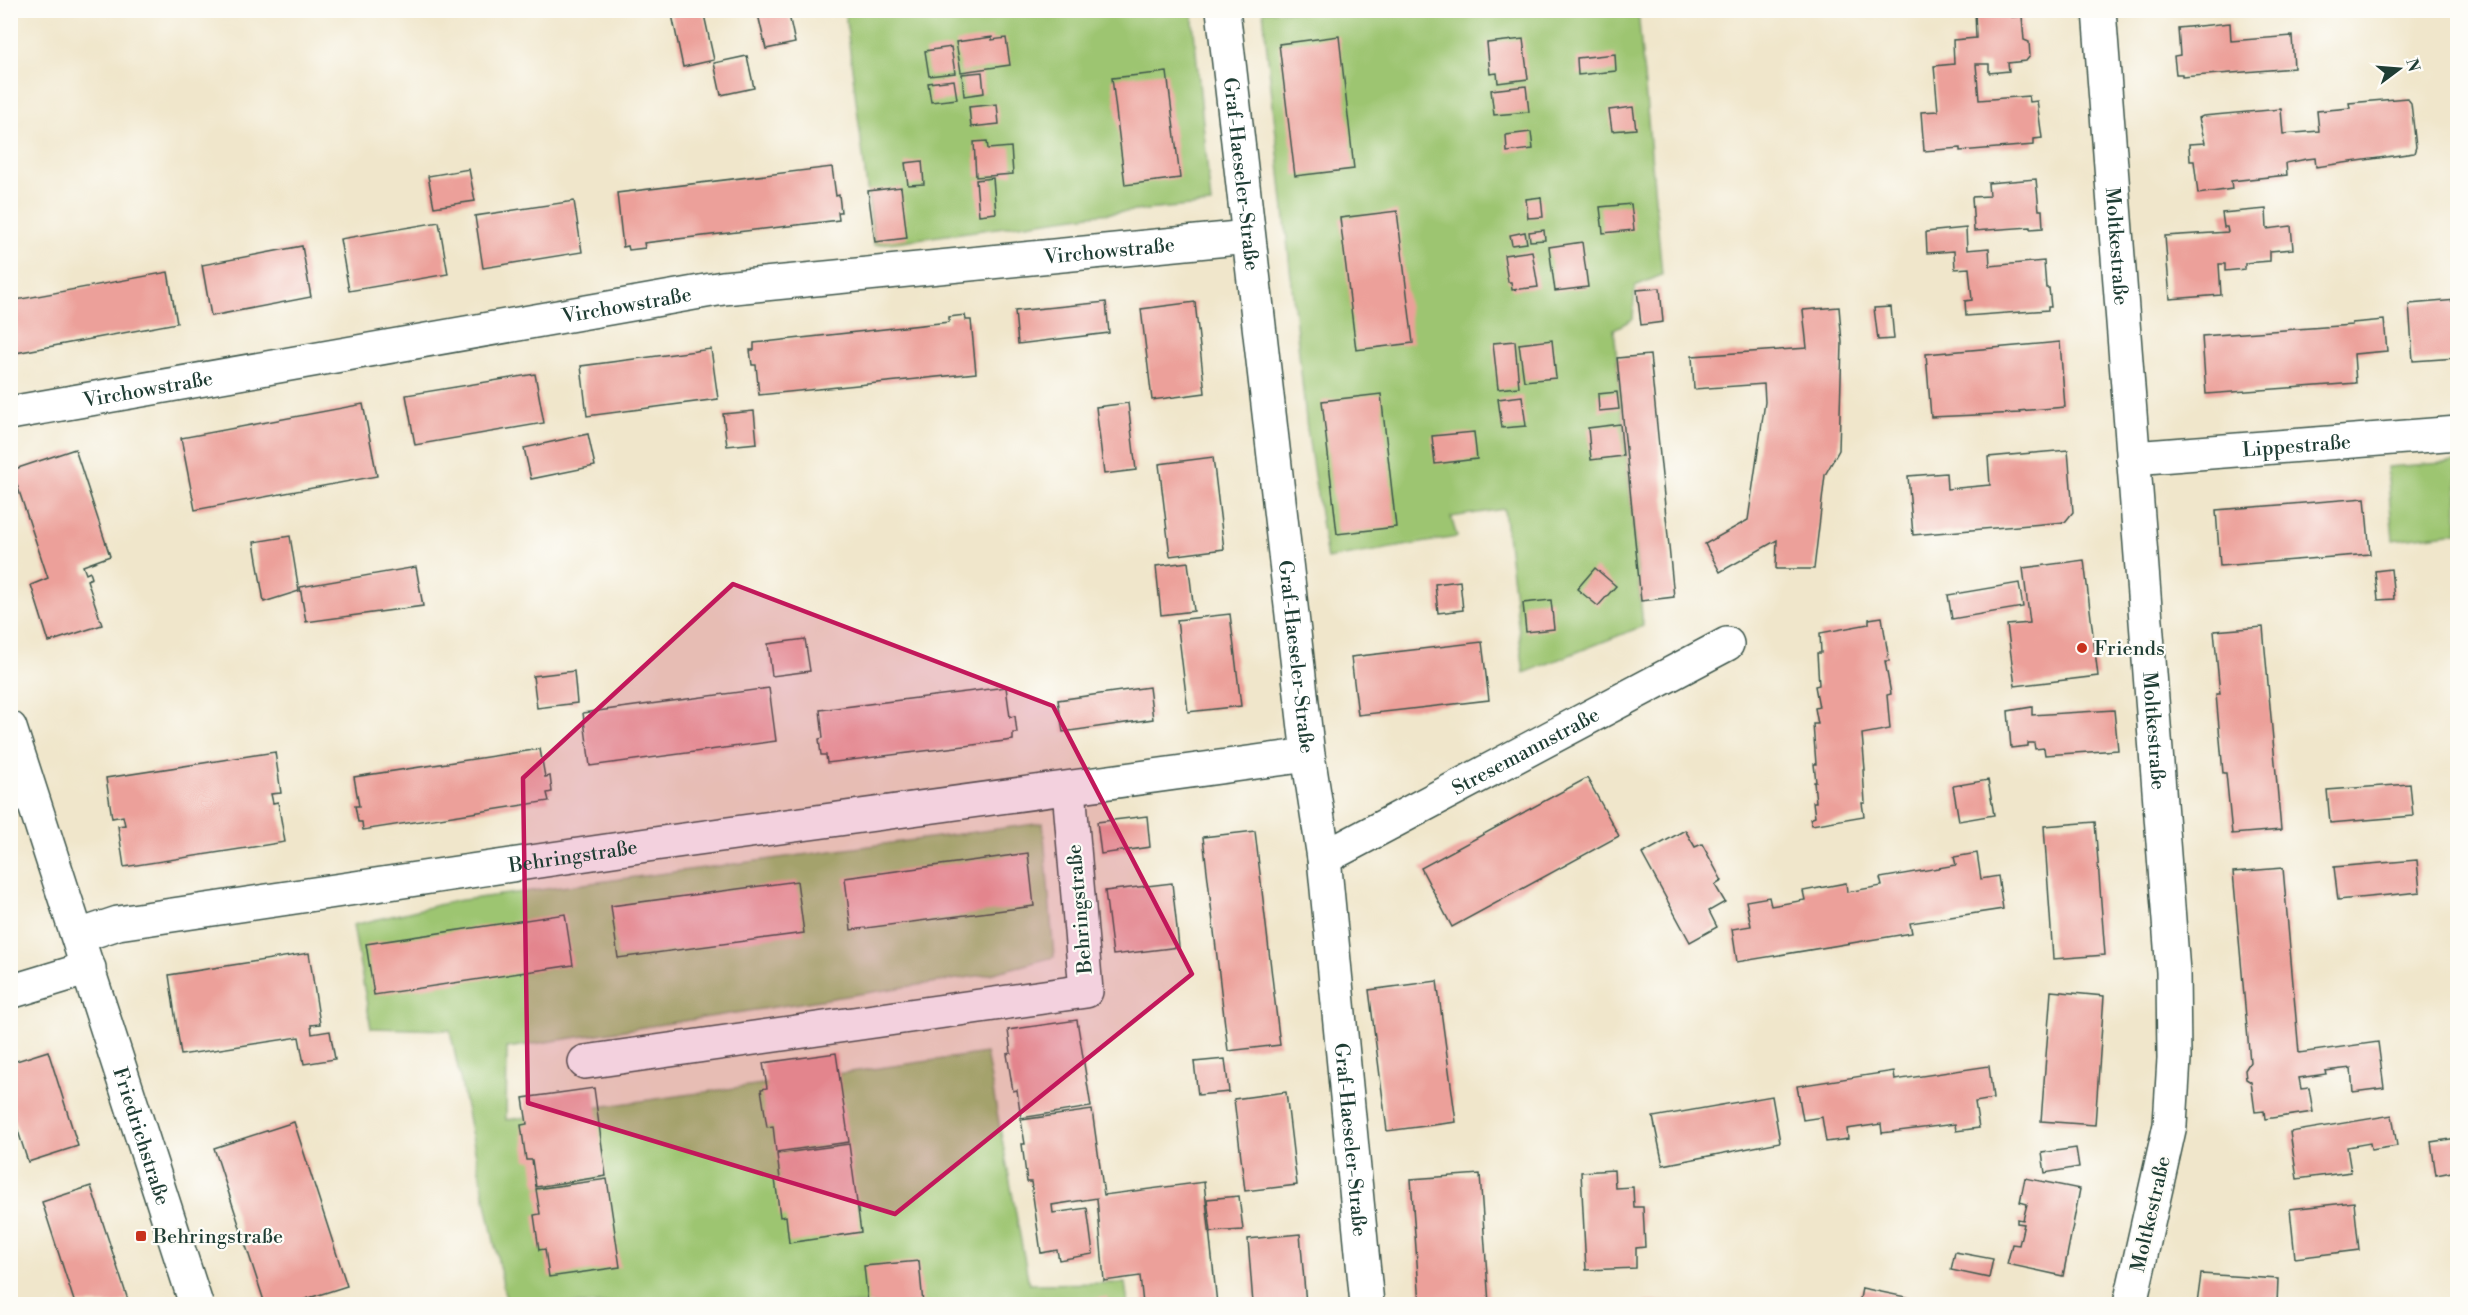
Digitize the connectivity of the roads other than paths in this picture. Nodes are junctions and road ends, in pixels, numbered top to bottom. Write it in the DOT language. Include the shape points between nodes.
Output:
graph roads {
  1 [pos="1223,10"];
  2 [pos="2099,10"];
  3 [pos="1248,237"];
  4 [pos="10,413"];
  5 [pos="2457,433"];
  6 [pos="2133,459"];
  7 [pos="1727,644"];
  8 [pos="10,728"];
  9 [pos="1308,755"];
  10 [pos="1069,789"];
  11 [pos="1324,858"];
  12 [pos="79,936"];
  13 [pos="88,968"];
  14 [pos="10,992"];
  15 [pos="585,1062"];
  16 [pos="196,1305"];
  17 [pos="1368,1305"];
  18 [pos="2130,1305"];
  1 -- 3 [label="street, Graf-Haeseler-Straße"];
  2 -- 6 [label="street, Moltkestraße"];
  3 -- 4 [label="street, Virchowstraße" via="723,288"];
  3 -- 9 [label="street, Graf-Haeseler-Straße"];
  5 -- 6 [label="street, Lippestraße"];
  6 -- 18 [label="street, Moltkestraße" via="2173,972 2174,1059 2170,1125"];
  7 -- 11 [label="street, Stresemannstraße"];
  8 -- 12 [label="street, Friedrichstraße"];
  9 -- 10 [label="street, Behringstraße"];
  9 -- 11 [label="street, Graf-Haeseler-Straße"];
  10 -- 12 [label="street, Behringstraße" via="647,845 130,921"];
  10 -- 15 [label="street, Behringstraße" via="1086,991"];
  11 -- 17 [label="street, Graf-Haeseler-Straße"];
  12 -- 13 [label="street, Friedrichstraße"];
  13 -- 14 [label="street"];
  13 -- 16 [label="street, Friedrichstraße"];
}
